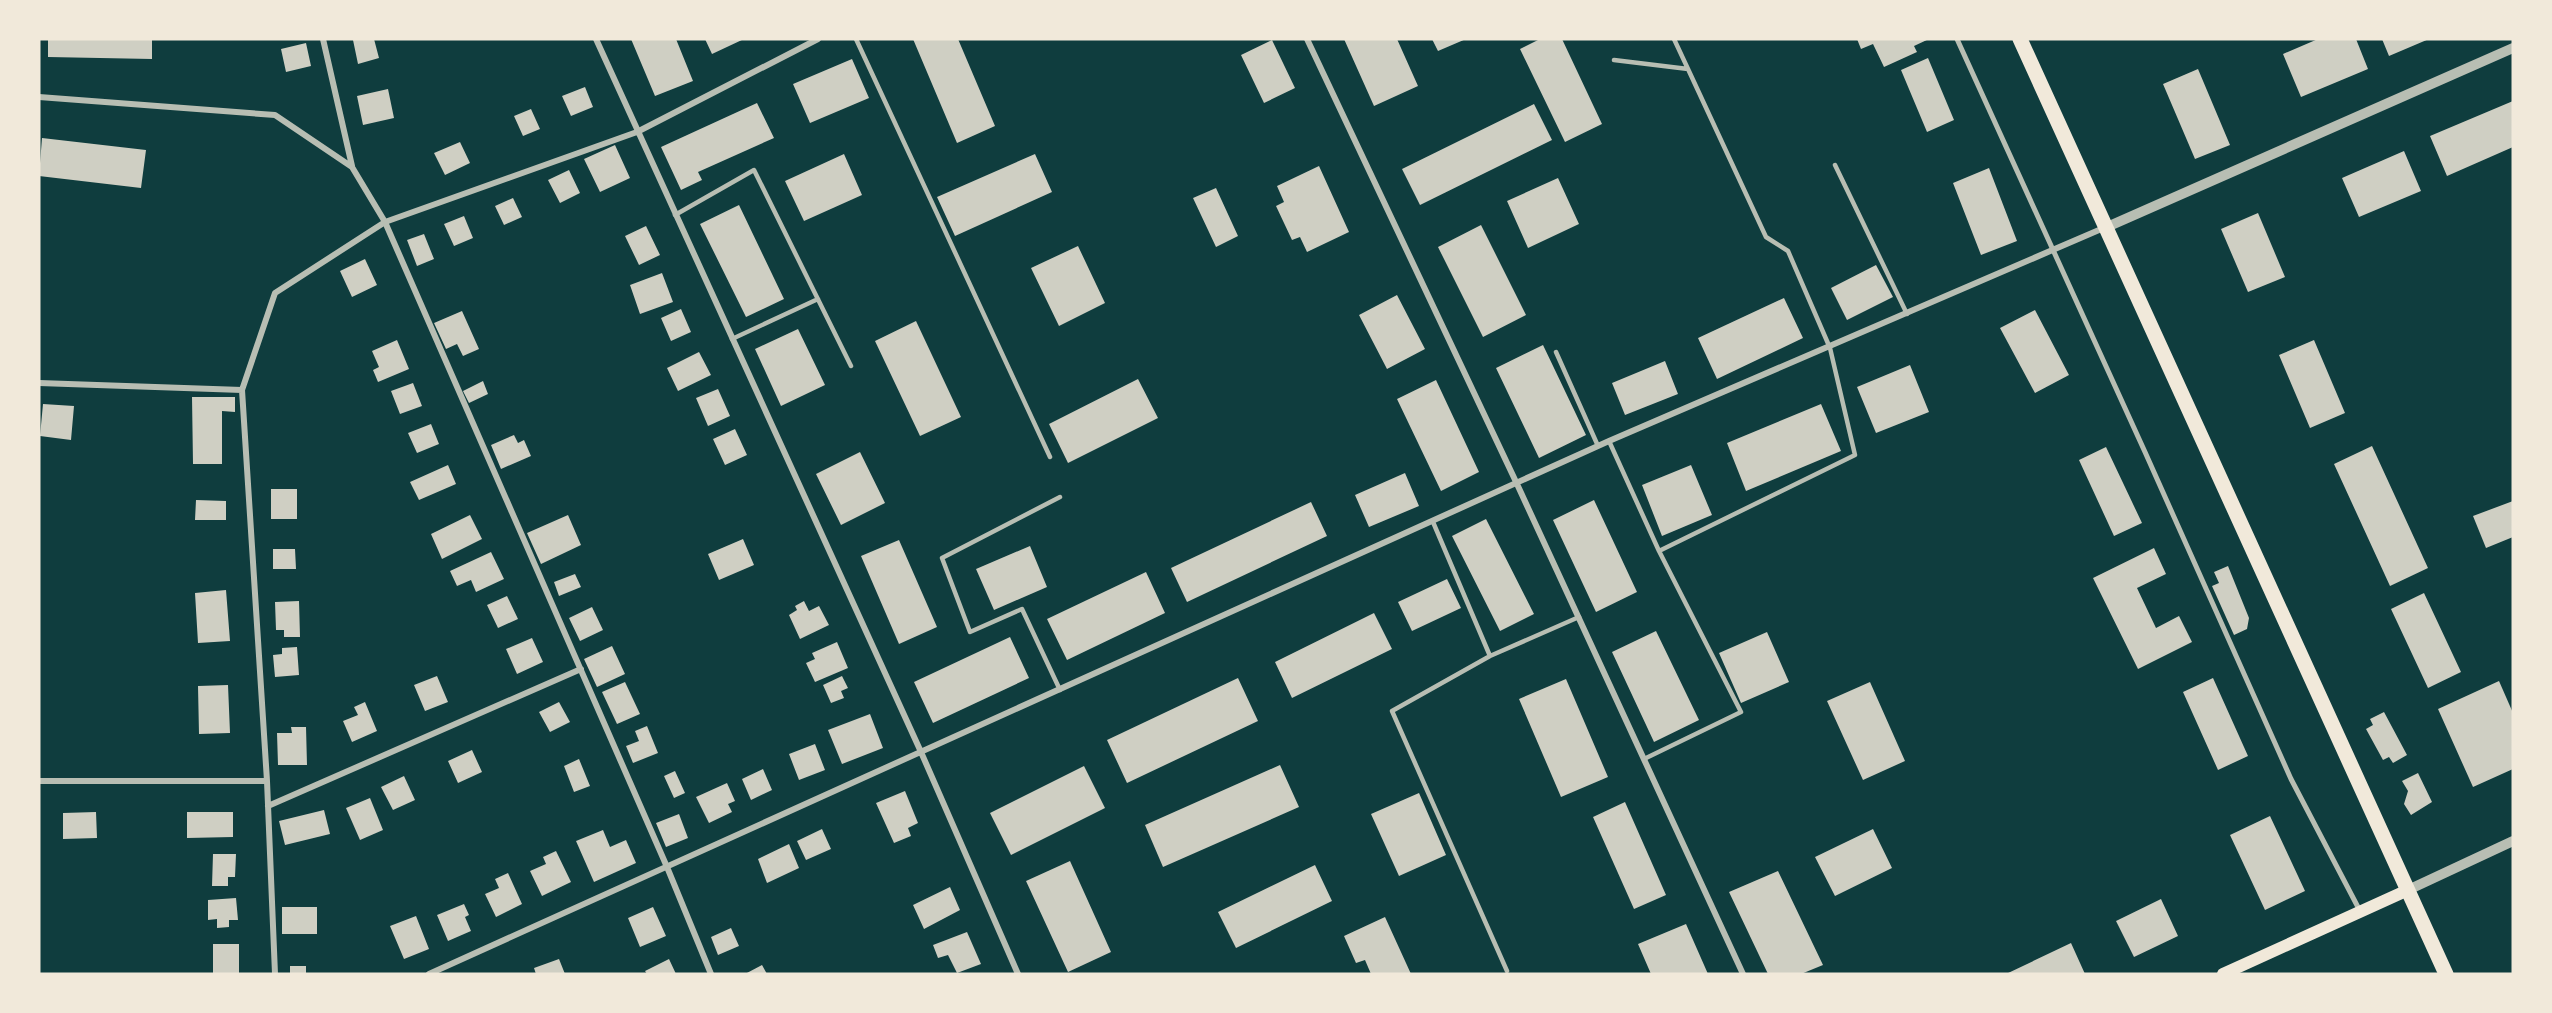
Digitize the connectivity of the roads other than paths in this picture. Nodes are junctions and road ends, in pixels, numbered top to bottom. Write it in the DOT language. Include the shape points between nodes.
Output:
graph roads {
  1 [pos="322,39"];
  2 [pos="596,39"];
  3 [pos="818,39"];
  4 [pos="856,39"];
  5 [pos="1307,39"];
  6 [pos="1674,39"];
  7 [pos="1957,39"];
  8 [pos="2020,39"];
  9 [pos="2513,48"];
  10 [pos="1614,60"];
  11 [pos="1688,69"];
  12 [pos="39,97"];
  13 [pos="637,132"];
  14 [pos="1835,165"];
  15 [pos="352,167"];
  16 [pos="675,215"];
  17 [pos="385,222"];
  18 [pos="2107,227"];
  19 [pos="2054,251"];
  20 [pos="818,299"];
  21 [pos="1907,314"];
  22 [pos="732,339"];
  23 [pos="1830,348"];
  24 [pos="1556,352"];
  25 [pos="851,366"];
  26 [pos="39,383"];
  27 [pos="242,390"];
  28 [pos="1609,441"];
  29 [pos="1598,446"];
  30 [pos="1050,457"];
  31 [pos="1517,483"];
  32 [pos="1060,497"];
  33 [pos="1432,522"];
  34 [pos="1659,551"];
  35 [pos="1579,617"];
  36 [pos="1490,656"];
  37 [pos="581,669"];
  38 [pos="1060,690"];
  39 [pos="921,752"];
  40 [pos="1644,759"];
  41 [pos="39,781"];
  42 [pos="267,781"];
  43 [pos="268,806"];
  44 [pos="2513,841"];
  45 [pos="667,867"];
  46 [pos="2408,890"];
  47 [pos="2361,912"];
  48 [pos="1507,970"];
  49 [pos="275,974"];
  50 [pos="429,974"];
  51 [pos="711,974"];
  52 [pos="1018,974"];
  53 [pos="1743,974"];
  54 [pos="2223,974"];
  55 [pos="2446,974"];
  1 -- 15 [label="street"];
  2 -- 13 [label="street"];
  3 -- 13 [label="street"];
  4 -- 30 [label="lane"];
  5 -- 31 [label="street"];
  6 -- 11 [label="lane"];
  7 -- 19 [label="street"];
  8 -- 18 [label="main road"];
  9 -- 18 [label="street"];
  10 -- 11 [label="lane"];
  11 -- 23 [label="lane" via="1766,237 1788,251"];
  12 -- 15 [label="street" via="275,115"];
  13 -- 16 [label="street"];
  13 -- 17 [label="street"];
  14 -- 21 [label="lane"];
  15 -- 17 [label="street"];
  16 -- 20 [label="lane" via="754,170"];
  16 -- 22 [label="street"];
  17 -- 27 [label="street" via="274,293"];
  17 -- 37 [label="street"];
  18 -- 19 [label="street"];
  18 -- 46 [label="main road"];
  19 -- 21 [label="street"];
  19 -- 47 [label="street" via="2291,779"];
  20 -- 22 [label="lane"];
  20 -- 25 [label="lane"];
  21 -- 23 [label="street"];
  22 -- 39 [label="street"];
  23 -- 28 [label="street"];
  23 -- 34 [label="lane" via="1855,455"];
  24 -- 29 [label="lane"];
  26 -- 27 [label="street"];
  27 -- 42 [label="street"];
  28 -- 29 [label="street"];
  28 -- 34 [label="lane"];
  29 -- 31 [label="street"];
  31 -- 33 [label="street"];
  31 -- 35 [label="street"];
  32 -- 38 [label="lane" via="942,558 970,632 1022,609"];
  33 -- 36 [label="lane"];
  33 -- 38 [label="street"];
  34 -- 40 [label="lane" via="1741,712"];
  35 -- 36 [label="lane"];
  35 -- 40 [label="street"];
  36 -- 48 [label="lane" via="1392,711"];
  37 -- 43 [label="street"];
  37 -- 45 [label="street"];
  38 -- 39 [label="street"];
  39 -- 45 [label="street"];
  39 -- 52 [label="street"];
  40 -- 53 [label="street"];
  41 -- 42 [label="street"];
  42 -- 43 [label="street"];
  43 -- 49 [label="street"];
  44 -- 46 [label="street"];
  45 -- 50 [label="street"];
  45 -- 51 [label="street"];
  46 -- 47 [label="main road"];
  46 -- 55 [label="main road"];
  47 -- 54 [label="main road"];
}
